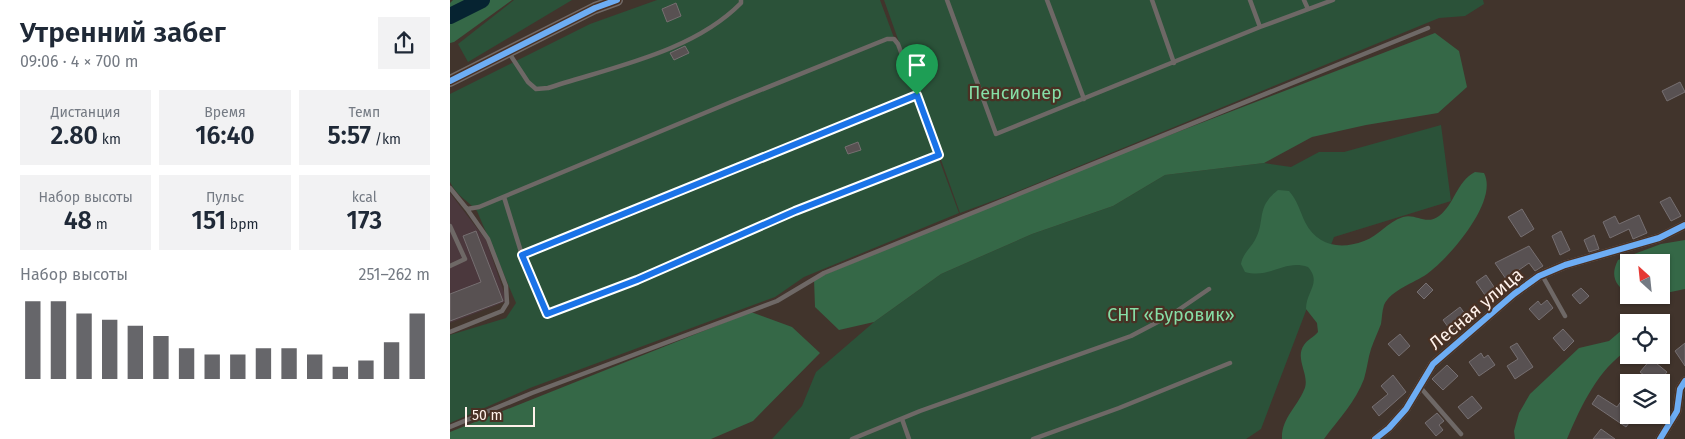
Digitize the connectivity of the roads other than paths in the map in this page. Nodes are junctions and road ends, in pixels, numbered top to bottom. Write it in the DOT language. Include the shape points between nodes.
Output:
graph roads {
  1 [pos="617,0"];
  2 [pos="741,0"];
  3 [pos="947,0"];
  4 [pos="1047,0"];
  5 [pos="1152,0"];
  6 [pos="1250,0"];
  7 [pos="1304,0"];
  8 [pos="1333,0"];
  9 [pos="1308,9"];
  10 [pos="1260,27"];
  11 [pos="1428,28"];
  12 [pos="508,52"];
  13 [pos="1174,63"];
  14 [pos="450,80"];
  15 [pos="917,95"];
  16 [pos="1084,99"];
  17 [pos="450,188"];
  18 [pos="504,196"];
  19 [pos="467,209"];
  20 [pos="1685,224"];
  21 [pos="450,226"];
  22 [pos="522,255"];
  23 [pos="450,266"];
  24 [pos="1542,275"];
  25 [pos="1209,290"];
  26 [pos="1566,316"];
  27 [pos="450,332"];
  28 [pos="1230,363"];
  29 [pos="1685,381"];
  30 [pos="1420,387"];
  31 [pos="902,419"];
  32 [pos="450,427"];
  33 [pos="1462,434"];
  34 [pos="852,439"];
  35 [pos="909,439"];
  36 [pos="1033,439"];
  37 [pos="1374,439"];
  38 [pos="1660,439"];
  1 -- 12 [label="street"];
  2 -- 12 [label="lane" via="733,12 679,44 548,88 536,89 528,82"];
  3 -- 16 [label="lane" via="996,134"];
  4 -- 16 [label="lane"];
  5 -- 13 [label="lane"];
  6 -- 10 [label="lane"];
  7 -- 9 [label="lane"];
  8 -- 9 [label="lane"];
  9 -- 10 [label="lane"];
  10 -- 13 [label="lane"];
  11 -- 32 [label="lane" via="824,273 777,301"];
  12 -- 14 [label="street"];
  13 -- 16 [label="lane"];
  15 -- 18 [label="lane" via="898,44 894,39 887,39"];
  15 -- 22 [label="lane"];
  15 -- 22 [label="lane" via="939,155 795,211 637,280 547,314"];
  17 -- 19 [label="lane"];
  18 -- 19 [label="lane"];
  18 -- 22 [label="lane"];
  19 -- 27 [label="lane" via="488,239 506,286 508,303 502,311"];
  20 -- 24 [label="street, Лесная улица" via="1659,238"];
  21 -- 23 [label="lane" via="465,259"];
  24 -- 26 [label="lane"];
  24 -- 30 [label="street, Лесная улица" via="1448,349 1433,364"];
  25 -- 31 [label="lane" via="1171,316 1131,336"];
  28 -- 36 [label="lane"];
  29 -- 38 [label="street" via="1680,389 1677,412"];
  30 -- 33 [label="lane"];
  30 -- 37 [label="street, Лесная улица" via="1406,409"];
  31 -- 34 [label="lane"];
  31 -- 35 [label="lane"];
}
